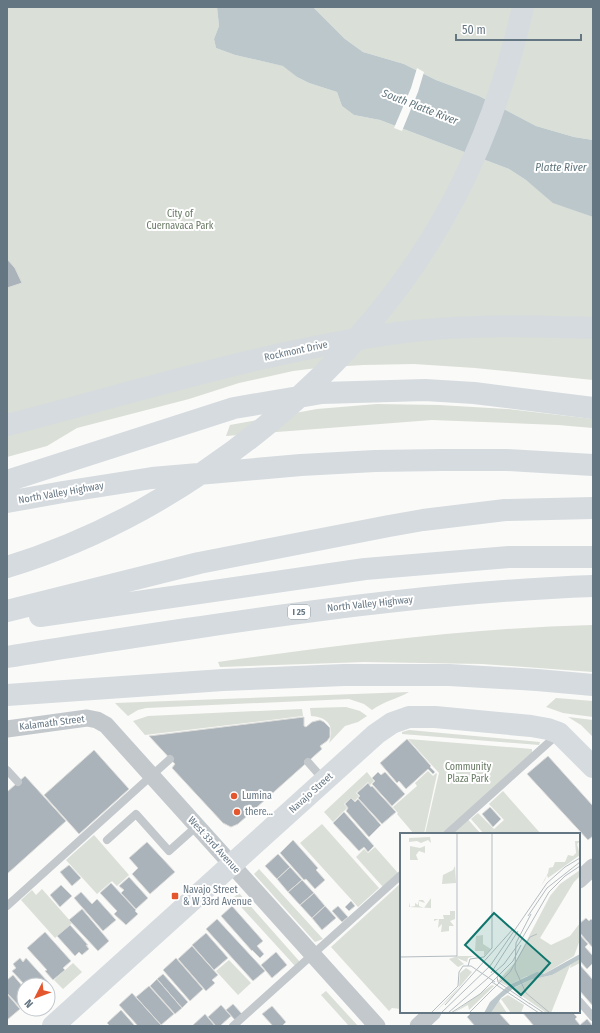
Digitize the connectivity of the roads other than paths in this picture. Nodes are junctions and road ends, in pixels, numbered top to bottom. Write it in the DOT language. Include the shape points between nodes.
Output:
graph roads {
  1 [pos="523,7"];
  2 [pos="593,328"];
  3 [pos="593,408"];
  4 [pos="7,425"];
  5 [pos="593,465"];
  6 [pos="7,481"];
  7 [pos="7,502"];
  8 [pos="593,508"];
  9 [pos="593,557"];
  10 [pos="7,567"];
  11 [pos="593,586"];
  12 [pos="7,611"];
  13 [pos="7,621"];
  14 [pos="7,657"];
  15 [pos="593,686"];
  16 [pos="7,695"];
  17 [pos="97,720"];
  18 [pos="8,730"];
  19 [pos="559,733"];
  20 [pos="170,759"];
  21 [pos="308,762"];
  22 [pos="593,766"];
  23 [pos="7,770"];
  24 [pos="152,776"];
  25 [pos="325,781"];
  26 [pos="18,782"];
  27 [pos="197,826"];
  28 [pos="448,833"];
  29 [pos="107,840"];
  30 [pos="232,865"];
  31 [pos="593,867"];
  32 [pos="400,876"];
  33 [pos="580,879"];
  34 [pos="7,906"];
  35 [pos="313,955"];
  36 [pos="580,1002"];
  37 [pos="432,1013"];
  38 [pos="593,1017"];
  39 [pos="53,1026"];
  40 [pos="233,1026"];
  41 [pos="377,1026"];
  42 [pos="418,1026"];
  1 -- 10 [label="main road" via="501,90 459,189 416,262 355,340 284,410 181,487 89,537"];
  2 -- 4 [label="main road, Rockmont Drive" via="474,326 337,342 238,364"];
  3 -- 6 [label="main road" via="474,393 425,390 322,393 234,408"];
  5 -- 7 [label="main road, North Valley Highway" via="508,460 375,461 301,465 152,478"];
  8 -- 12 [label="main road" via="505,510 423,520 199,564"];
  9 -- 13 [label="main road" via="509,557 365,569"];
  11 -- 14 [label="main road, North Valley Highway / I 25" via="516,590 308,611"];
  15 -- 16 [label="main road" via="450,675 344,675 224,680"];
  17 -- 18 [label="street, Kalamath Street" via="87,718"];
  17 -- 24 [label="street, West 33rd Avenue" via="106,725"];
  19 -- 22 [label="main road"];
  19 -- 25 [label="main road, Navajo Street" via="531,726 409,717 383,729"];
  19 -- 28 [label="lane"];
  20 -- 24 [label="lane"];
  21 -- 25 [label="lane"];
  23 -- 26 [label="lane"];
  24 -- 27 [label="street, West 33rd Avenue"];
  24 -- 34 [label="lane"];
  25 -- 30 [label="main road, Navajo Street"];
  27 -- 29 [label="lane" via="169,851 136,814"];
  27 -- 30 [label="street, West 33rd Avenue"];
  30 -- 35 [label="street, West 33rd Avenue"];
  30 -- 39 [label="main road, Navajo Street"];
  31 -- 33 [label="street"];
  32 -- 35 [label="lane"];
  35 -- 40 [label="lane"];
  35 -- 41 [label="street, West 33rd Avenue"];
  36 -- 38 [label="lane"];
  37 -- 42 [label="street"];
}
